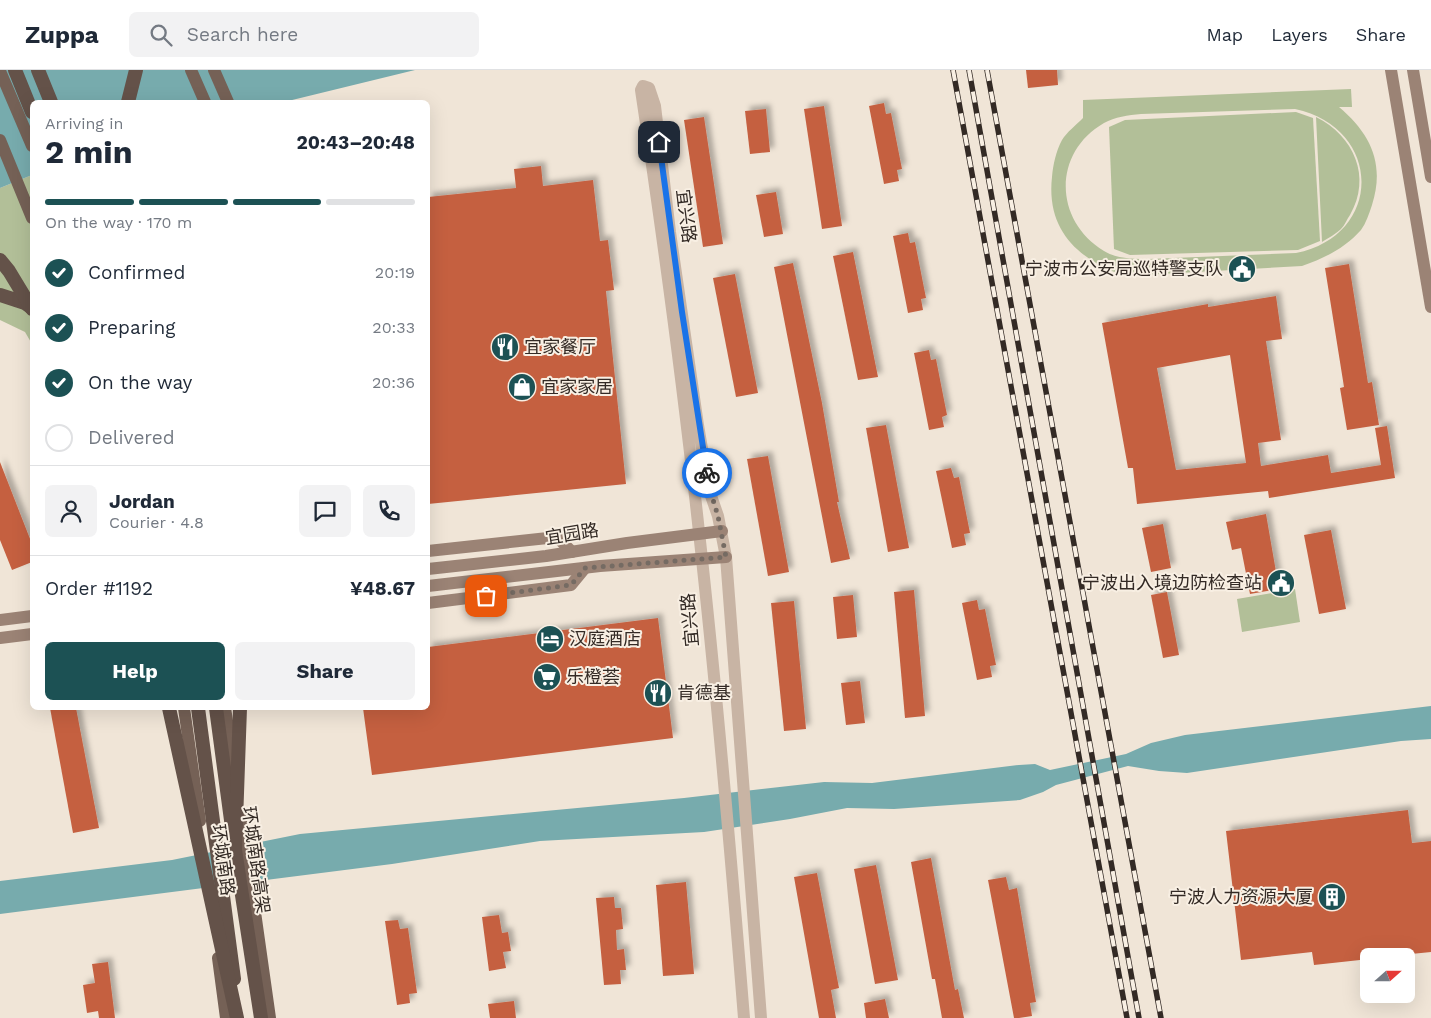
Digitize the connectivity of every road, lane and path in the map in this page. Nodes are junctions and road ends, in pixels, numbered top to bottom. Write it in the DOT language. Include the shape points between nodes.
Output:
graph roads {
  1 [pos="5,70"];
  2 [pos="15,70"];
  3 [pos="38,70"];
  4 [pos="136,70"];
  5 [pos="191,70"];
  6 [pos="214,70"];
  7 [pos="0,71"];
  8 [pos="1413,72"];
  9 [pos="1392,76"];
  10 [pos="50,100"];
  11 [pos="128,100"];
  12 [pos="204,100"];
  13 [pos="227,100"];
  14 [pos="30,105"];
  15 [pos="30,137"];
  16 [pos="0,140"];
  17 [pos="30,141"];
  18 [pos="1431,178"];
  19 [pos="30,213"];
  20 [pos="0,260"];
  21 [pos="0,295"];
  22 [pos="30,305"];
  23 [pos="30,307"];
  24 [pos="1431,307"];
  25 [pos="722,530"];
  26 [pos="699,534"];
  27 [pos="430,551"];
  28 [pos="572,552"];
  29 [pos="726,557"];
  30 [pos="702,558"];
  31 [pos="585,568"];
  32 [pos="430,569"];
  33 [pos="430,586"];
  34 [pos="430,603"];
  35 [pos="30,616"];
  36 [pos="0,620"];
  37 [pos="30,634"];
  38 [pos="0,638"];
  39 [pos="169,710"];
  40 [pos="184,710"];
  41 [pos="198,710"];
  42 [pos="216,710"];
  43 [pos="225,710"];
  44 [pos="240,710"];
  45 [pos="235,850"];
  46 [pos="226,1018"];
  47 [pos="238,1018"];
  48 [pos="261,1018"];
  49 [pos="270,1018"];
  50 [pos="744,1018"];
  51 [pos="761,1018"];
  1 -- 15 [label="main road"];
  2 -- 14 [label="highway, bridge"];
  3 -- 10 [label="highway"];
  4 -- 11 [label="highway"];
  5 -- 12 [label="main road"];
  6 -- 13 [label="main road"];
  7 -- 17 [label="main road"];
  8 -- 18 [label="main road"];
  9 -- 24 [label="main road"];
  16 -- 19 [label="main road"];
  20 -- 22 [label="highway, bridge"];
  21 -- 23 [label="highway"];
  25 -- 26 [label="main road, 宜园路"];
  25 -- 26 [label="street, 宜兴路" via="710,490 699,430 654,106 650,88 643,86"];
  25 -- 29 [label="street, 宜兴路"];
  26 -- 28 [label="main road, 宜园路"];
  26 -- 30 [label="street, 宜兴路"];
  27 -- 28 [label="main road" via="557,537"];
  28 -- 32 [label="main road, 宜园路"];
  29 -- 30 [label="main road, 宜园路"];
  29 -- 51 [label="street, 宜兴路"];
  30 -- 31 [label="main road, 宜园路"];
  30 -- 50 [label="street, 宜兴路"];
  31 -- 33 [label="main road, 宜园路"];
  31 -- 34 [label="main road, 宜园路" via="571,585"];
  35 -- 36 [label="main road"];
  37 -- 38 [label="main road"];
  39 -- 47 [label="highway, bridge"];
  40 -- 46 [label="main road, 环城南路"];
  41 -- 47 [label="highway, 环城南路高架, bridge"];
  42 -- 45 [label="highway, 环城南路高架, bridge"];
  43 -- 49 [label="main road, 环城南路"];
  44 -- 45 [label="highway, bridge"];
  45 -- 48 [label="highway, 环城南路高架"];
}
